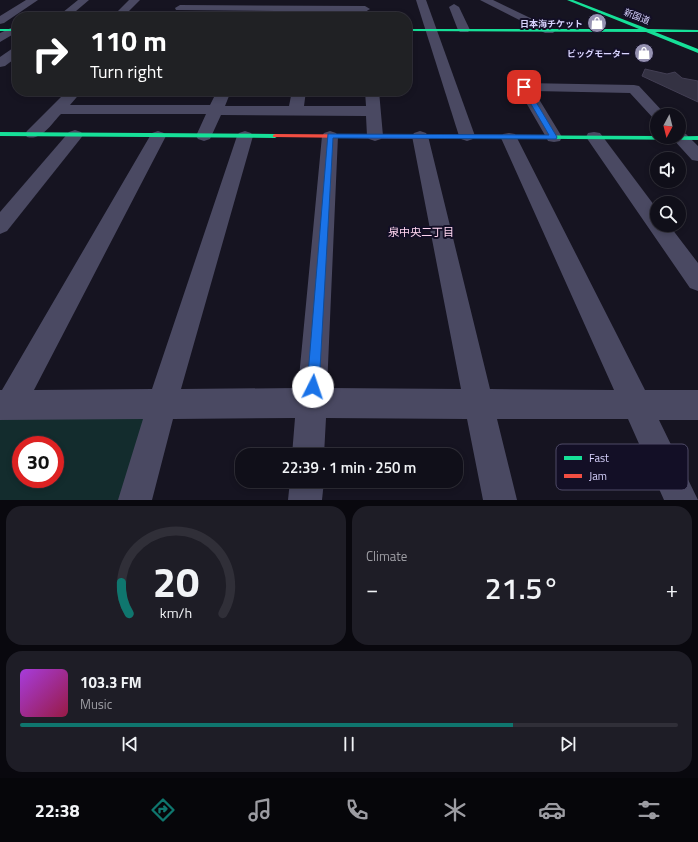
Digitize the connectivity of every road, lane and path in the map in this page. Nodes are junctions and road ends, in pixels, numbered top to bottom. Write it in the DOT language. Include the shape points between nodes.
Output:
graph roads {
  1 [pos="33,0"];
  2 [pos="84,0"];
  3 [pos="135,0"];
  4 [pos="421,0"];
  5 [pos="485,0"];
  6 [pos="569,0"];
  7 [pos="183,4"];
  8 [pos="235,4"];
  9 [pos="454,7"];
  10 [pos="286,9"];
  11 [pos="365,9"];
  12 [pos="14,12"];
  13 [pos="68,12"];
  14 [pos="122,12"];
  15 [pos="177,12"];
  16 [pos="12,13"];
  17 [pos="0,21"];
  18 [pos="0,30"];
  19 [pos="12,30"];
  20 [pos="412,30"];
  21 [pos="431,30"];
  22 [pos="464,30"];
  23 [pos="646,30"];
  24 [pos="549,31"];
  25 [pos="698,31"];
  26 [pos="12,32"];
  27 [pos="0,38"];
  28 [pos="698,51"];
  29 [pos="12,55"];
  30 [pos="0,63"];
  31 [pos="70,96"];
  32 [pos="222,96"];
  33 [pos="298,96"];
  34 [pos="372,96"];
  35 [pos="651,108"];
  36 [pos="58,109"];
  37 [pos="216,110"];
  38 [pos="296,111"];
  39 [pos="373,111"];
  40 [pos="0,134"];
  41 [pos="33,134"];
  42 [pos="75,135"];
  43 [pos="158,136"];
  44 [pos="204,136"];
  45 [pos="245,136"];
  46 [pos="330,136"];
  47 [pos="375,136"];
  48 [pos="420,136"];
  49 [pos="467,136"];
  50 [pos="554,137"];
  51 [pos="594,137"];
  52 [pos="650,137"];
  53 [pos="686,137"];
  54 [pos="509,138"];
  55 [pos="698,138"];
  56 [pos="686,143"];
  57 [pos="698,156"];
  58 [pos="650,215"];
  59 [pos="0,226"];
  60 [pos="662,232"];
  61 [pos="698,281"];
  62 [pos="312,403"];
  63 [pos="162,404"];
  64 [pos="480,404"];
  65 [pos="5,405"];
  66 [pos="698,405"];
  67 [pos="637,406"];
  68 [pos="654,444"];
  69 [pos="309,448"];
  70 [pos="306,488"];
  71 [pos="675,490"];
  72 [pos="135,500"];
  73 [pos="305,500"];
  74 [pos="500,500"];
  75 [pos="680,500"];
  1 -- 12 [label="street"];
  2 -- 13 [label="street"];
  3 -- 14 [label="street"];
  4 -- 21 [label="street"];
  5 -- 24 [label="street"];
  6 -- 23 [label="street, 新国道"];
  7 -- 8 [label="street"];
  7 -- 15 [label="street"];
  8 -- 10 [label="street"];
  9 -- 22 [label="street"];
  10 -- 11 [label="street"];
  16 -- 17 [label="street"];
  18 -- 19 [label="street"];
  20 -- 21 [label="street"];
  21 -- 22 [label="street"];
  21 -- 49 [label="street"];
  22 -- 24 [label="street"];
  23 -- 24 [label="street"];
  23 -- 25 [label="street"];
  23 -- 28 [label="street, 新国道"];
  26 -- 27 [label="street"];
  29 -- 30 [label="street"];
  31 -- 36 [label="street"];
  32 -- 37 [label="street"];
  33 -- 38 [label="street"];
  34 -- 39 [label="street"];
  35 -- 50 [label="street" via="634,90 524,87"];
  36 -- 37 [label="street" via="142,103"];
  36 -- 41 [label="street"];
  37 -- 38 [label="street"];
  37 -- 44 [label="street"];
  38 -- 39 [label="street"];
  39 -- 47 [label="street"];
  40 -- 41 [label="street"];
  41 -- 42 [label="street"];
  42 -- 43 [label="street"];
  42 -- 59 [label="street"];
  43 -- 44 [label="street"];
  43 -- 65 [label="street"];
  44 -- 45 [label="street"];
  45 -- 46 [label="street"];
  45 -- 63 [label="street"];
  46 -- 47 [label="street"];
  46 -- 62 [label="street"];
  47 -- 48 [label="street"];
  48 -- 49 [label="street"];
  48 -- 64 [label="street"];
  49 -- 54 [label="street"];
  50 -- 51 [label="street"];
  50 -- 54 [label="street"];
  51 -- 52 [label="street"];
  51 -- 58 [label="street"];
  53 -- 55 [label="street"];
  54 -- 67 [label="street"];
  56 -- 57 [label="street"];
  60 -- 61 [label="street"];
  62 -- 63 [label="street"];
  62 -- 64 [label="street"];
  62 -- 69 [label="street"];
  63 -- 65 [label="street"];
  63 -- 72 [label="street"];
  64 -- 67 [label="street"];
  64 -- 74 [label="street"];
  66 -- 67 [label="street"];
  67 -- 68 [label="street"];
  70 -- 73 [label="street"];
  71 -- 75 [label="street"];
}
